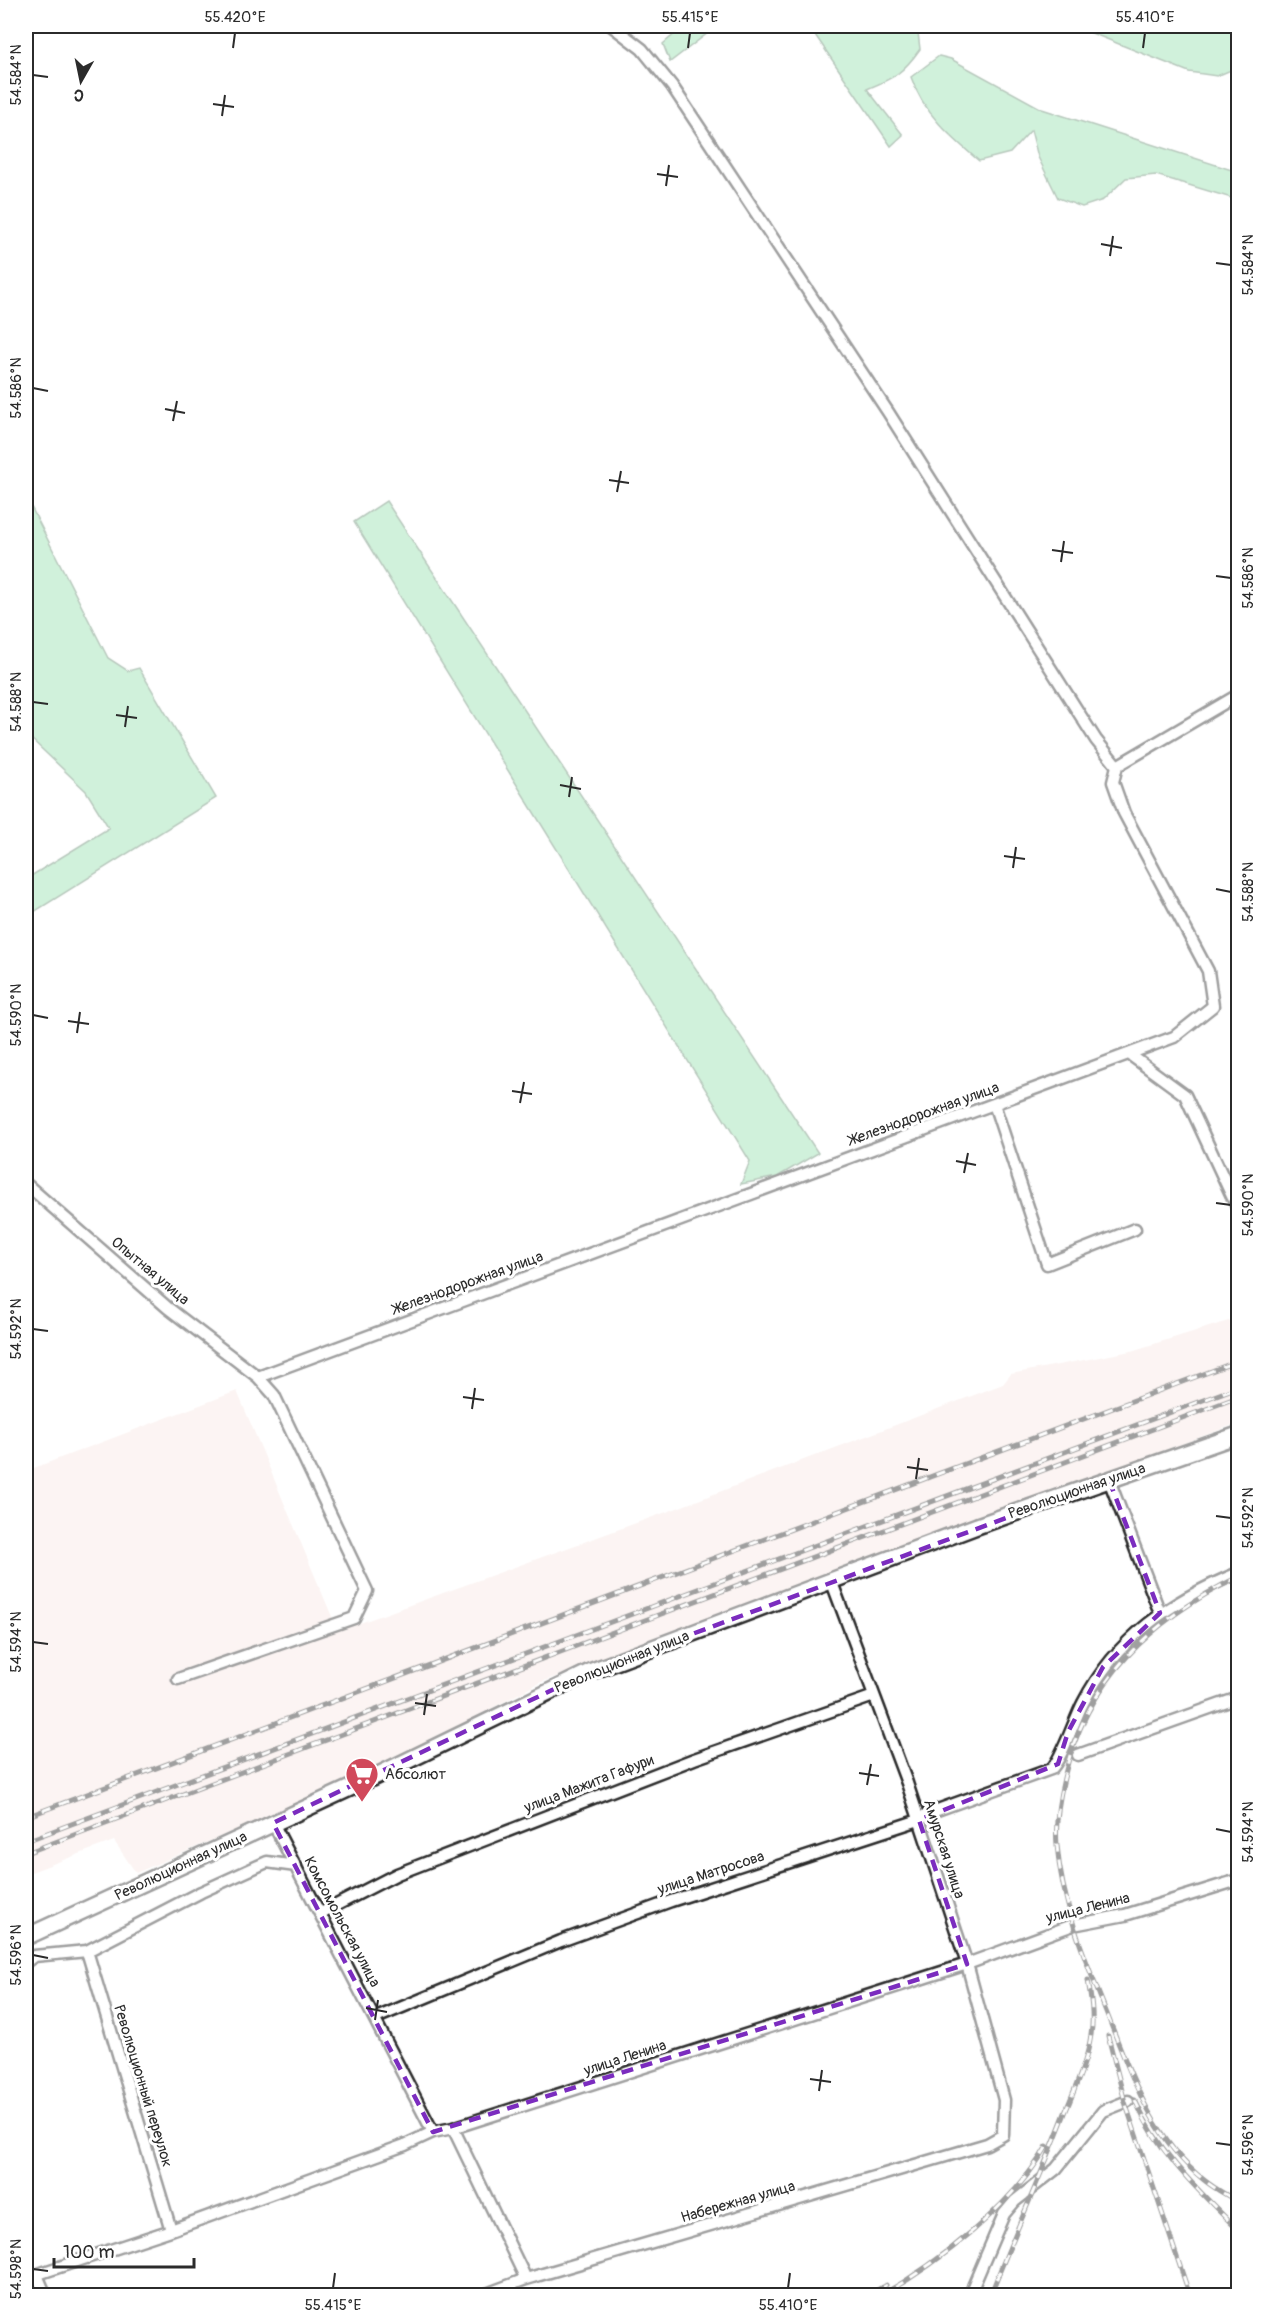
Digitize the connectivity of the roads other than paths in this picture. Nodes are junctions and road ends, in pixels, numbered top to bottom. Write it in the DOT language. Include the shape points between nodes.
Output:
graph roads {
  1 [pos="612,26"];
  2 [pos="1239,695"];
  3 [pos="1117,765"];
  4 [pos="1129,1054"];
  5 [pos="994,1104"];
  6 [pos="26,1184"];
  7 [pos="1239,1209"];
  8 [pos="1134,1229"];
  9 [pos="258,1377"];
  10 [pos="1239,1435"];
  11 [pos="1109,1479"];
  12 [pos="1239,1573"];
  13 [pos="831,1580"];
  14 [pos="1160,1613"];
  15 [pos="178,1679"];
  16 [pos="874,1696"];
  17 [pos="1239,1698"];
  18 [pos="1078,1755"];
  19 [pos="919,1820"];
  20 [pos="273,1823"];
  21 [pos="296,1866"];
  22 [pos="1239,1880"];
  23 [pos="321,1913"];
  24 [pos="26,1937"];
  25 [pos="87,1951"];
  26 [pos="26,1962"];
  27 [pos="967,1964"];
  28 [pos="376,2018"];
  29 [pos="1128,2101"];
  30 [pos="453,2128"];
  31 [pos="433,2132"];
  32 [pos="1003,2135"];
  33 [pos="171,2230"];
  34 [pos="37,2275"];
  35 [pos="26,2278"];
  36 [pos="526,2279"];
  37 [pos="46,2295"];
  38 [pos="481,2295"];
  39 [pos="969,2295"];
  1 -- 3 [label="street" via="642,49 672,86 856,363 1096,740"];
  2 -- 3 [label="street"];
  3 -- 4 [label="street, Железнодорожная улица" via="1113,782 1125,813 1208,971 1213,1006 1174,1037"];
  4 -- 5 [label="street, Железнодорожная улица"];
  4 -- 7 [label="street" via="1185,1095"];
  5 -- 8 [label="street" via="1047,1264"];
  5 -- 9 [label="street, Железнодорожная улица"];
  6 -- 9 [label="street, Опытная улица" via="168,1308"];
  9 -- 15 [label="street, Опытная улица" via="274,1395 367,1591 354,1618"];
  10 -- 11 [label="main road, Революционная улица"];
  11 -- 13 [label="main road, Революционная улица"];
  11 -- 14 [label="street"];
  12 -- 14 [label="street"];
  13 -- 16 [label="street, Амурская улица"];
  13 -- 20 [label="main road, Революционная улица" via="592,1671"];
  14 -- 19 [label="street, улица Матросова" via="1103,1667 1068,1732 1058,1764"];
  16 -- 19 [label="street, Амурская улица"];
  16 -- 23 [label="street, улица Мажита Гафури" via="694,1759 397,1874"];
  17 -- 18 [label="street"];
  19 -- 27 [label="street, Амурская улица"];
  19 -- 28 [label="street, улица Матросова" via="572,1937"];
  20 -- 21 [label="street, Комсомольская улица"];
  20 -- 24 [label="main road, Революционная улица"];
  21 -- 23 [label="street, Комсомольская улица"];
  21 -- 25 [label="street" via="267,1862"];
  22 -- 27 [label="street, улица Ленина" via="1125,1915 1073,1925"];
  23 -- 28 [label="street, Комсомольская улица"];
  25 -- 26 [label="street" via="34,1956"];
  25 -- 33 [label="street, Революционный переулок"];
  27 -- 30 [label="street, улица Ленина"];
  27 -- 32 [label="street, Амурская улица" via="1004,2100"];
  28 -- 31 [label="street, Комсомольская улица"];
  29 -- 39 [label="street" via="1103,2111 1056,2169 1004,2214"];
  30 -- 31 [label="street, улица Ленина"];
  30 -- 36 [label="street"];
  31 -- 33 [label="street, улица Ленина"];
  32 -- 36 [label="street, Набережная улица" via="987,2144 830,2192"];
  33 -- 34 [label="street, улица Ленина"];
  34 -- 35 [label="street, улица Ленина"];
  34 -- 37 [label="street"];
  36 -- 38 [label="street, Набережная улица"];
}
